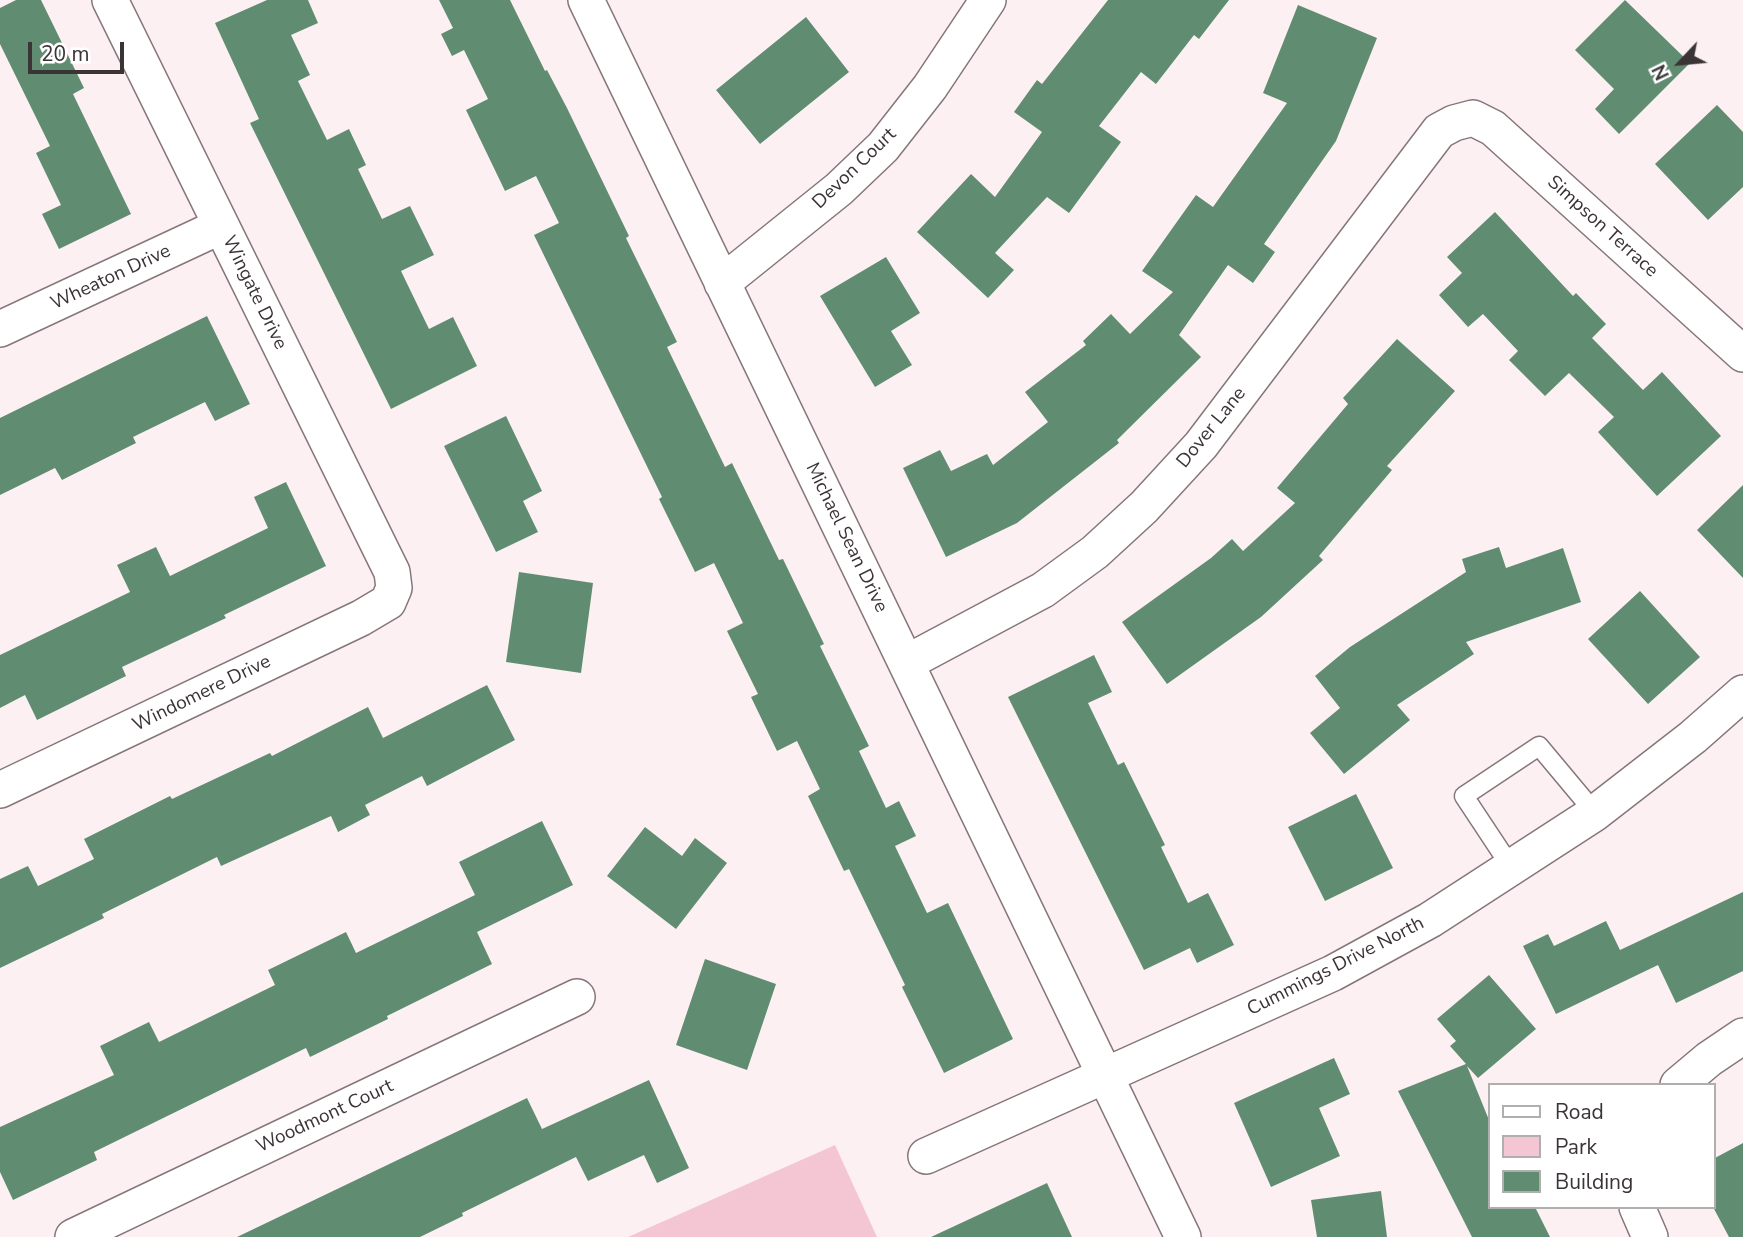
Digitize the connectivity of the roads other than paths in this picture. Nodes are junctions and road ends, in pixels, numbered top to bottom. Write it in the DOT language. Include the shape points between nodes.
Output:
graph roads {
  1 [pos="110,0"];
  2 [pos="586,0"];
  3 [pos="988,0"];
  4 [pos="1454,123"];
  5 [pos="221,226"];
  6 [pos="722,283"];
  7 [pos="0,329"];
  8 [pos="1743,354"];
  9 [pos="394,588"];
  10 [pos="906,663"];
  11 [pos="1743,693"];
  12 [pos="0,790"];
  13 [pos="1595,813"];
  14 [pos="1511,867"];
  15 [pos="577,997"];
  16 [pos="1743,1036"];
  17 [pos="1104,1076"];
  18 [pos="1680,1083"];
  19 [pos="926,1156"];
  20 [pos="1638,1209"];
  21 [pos="73,1237"];
  22 [pos="1184,1237"];
  23 [pos="1650,1237"];
  1 -- 5 [label="street, Wingate Drive"];
  2 -- 6 [label="street, Michael Sean Drive"];
  3 -- 6 [label="street, Devon Court" via="930,88 883,147 839,189"];
  4 -- 8 [label="street, Simpson Terrace" via="1474,118 1493,128"];
  4 -- 10 [label="street, Dover Lane" via="1439,131 1201,445 1144,507 1095,552 1043,590"];
  5 -- 7 [label="street, Wheaton Drive"];
  5 -- 9 [label="street, Wingate Drive" via="392,572"];
  6 -- 10 [label="street, Michael Sean Drive"];
  9 -- 12 [label="street, Windomere Drive" via="388,602 361,618"];
  10 -- 17 [label="street, Michael Sean Drive"];
  11 -- 13 [label="street, Cummings Drive North"];
  13 -- 14 [label="street, Cummings Drive North"];
  13 -- 14 [label="lane" via="1539,746 1464,796"];
  14 -- 17 [label="street, Cummings Drive North" via="1430,920 1333,973"];
  15 -- 21 [label="street, Woodmont Court"];
  16 -- 18 [label="street"];
  17 -- 19 [label="street, Cummings Drive North"];
  17 -- 22 [label="street, Michael Sean Drive"];
  20 -- 23 [label="street"];
}
